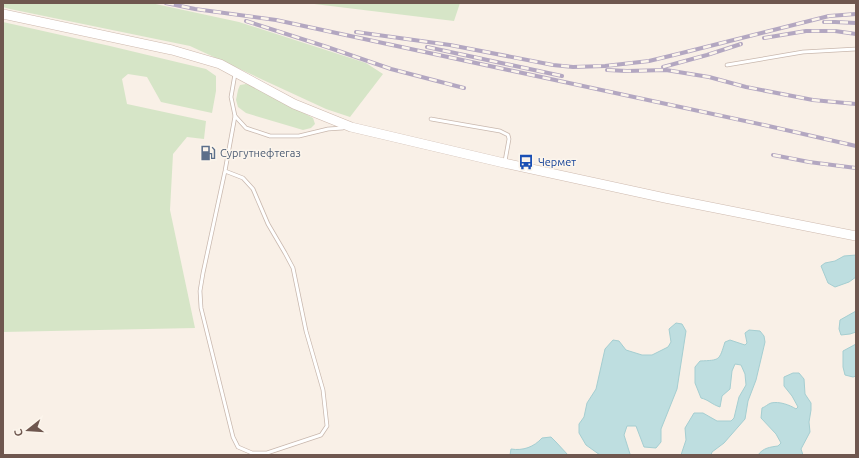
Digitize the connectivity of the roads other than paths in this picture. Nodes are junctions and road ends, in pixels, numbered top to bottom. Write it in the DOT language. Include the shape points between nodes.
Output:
graph roads {
  1 [pos="3,14"];
  2 [pos="856,49"];
  3 [pos="727,65"];
  4 [pos="236,72"];
  5 [pos="235,116"];
  6 [pos="431,119"];
  7 [pos="351,127"];
  8 [pos="504,163"];
  9 [pos="225,172"];
  10 [pos="856,236"];
  1 -- 4 [label="street" via="172,50 220,64"];
  2 -- 3 [label="lane" via="803,52"];
  4 -- 5 [label="lane" via="231,97"];
  4 -- 7 [label="street" via="294,104"];
  5 -- 7 [label="lane" via="246,128 270,136 299,136"];
  5 -- 9 [label="lane"];
  6 -- 8 [label="lane" via="508,134"];
  7 -- 8 [label="street"];
  8 -- 10 [label="street"];
  9 -- 9 [label="lane" via="203,273 201,308 233,437 238,447 252,454 267,453 321,435 327,426 323,390 306,331 293,268 268,224 253,189 243,178"];
}
